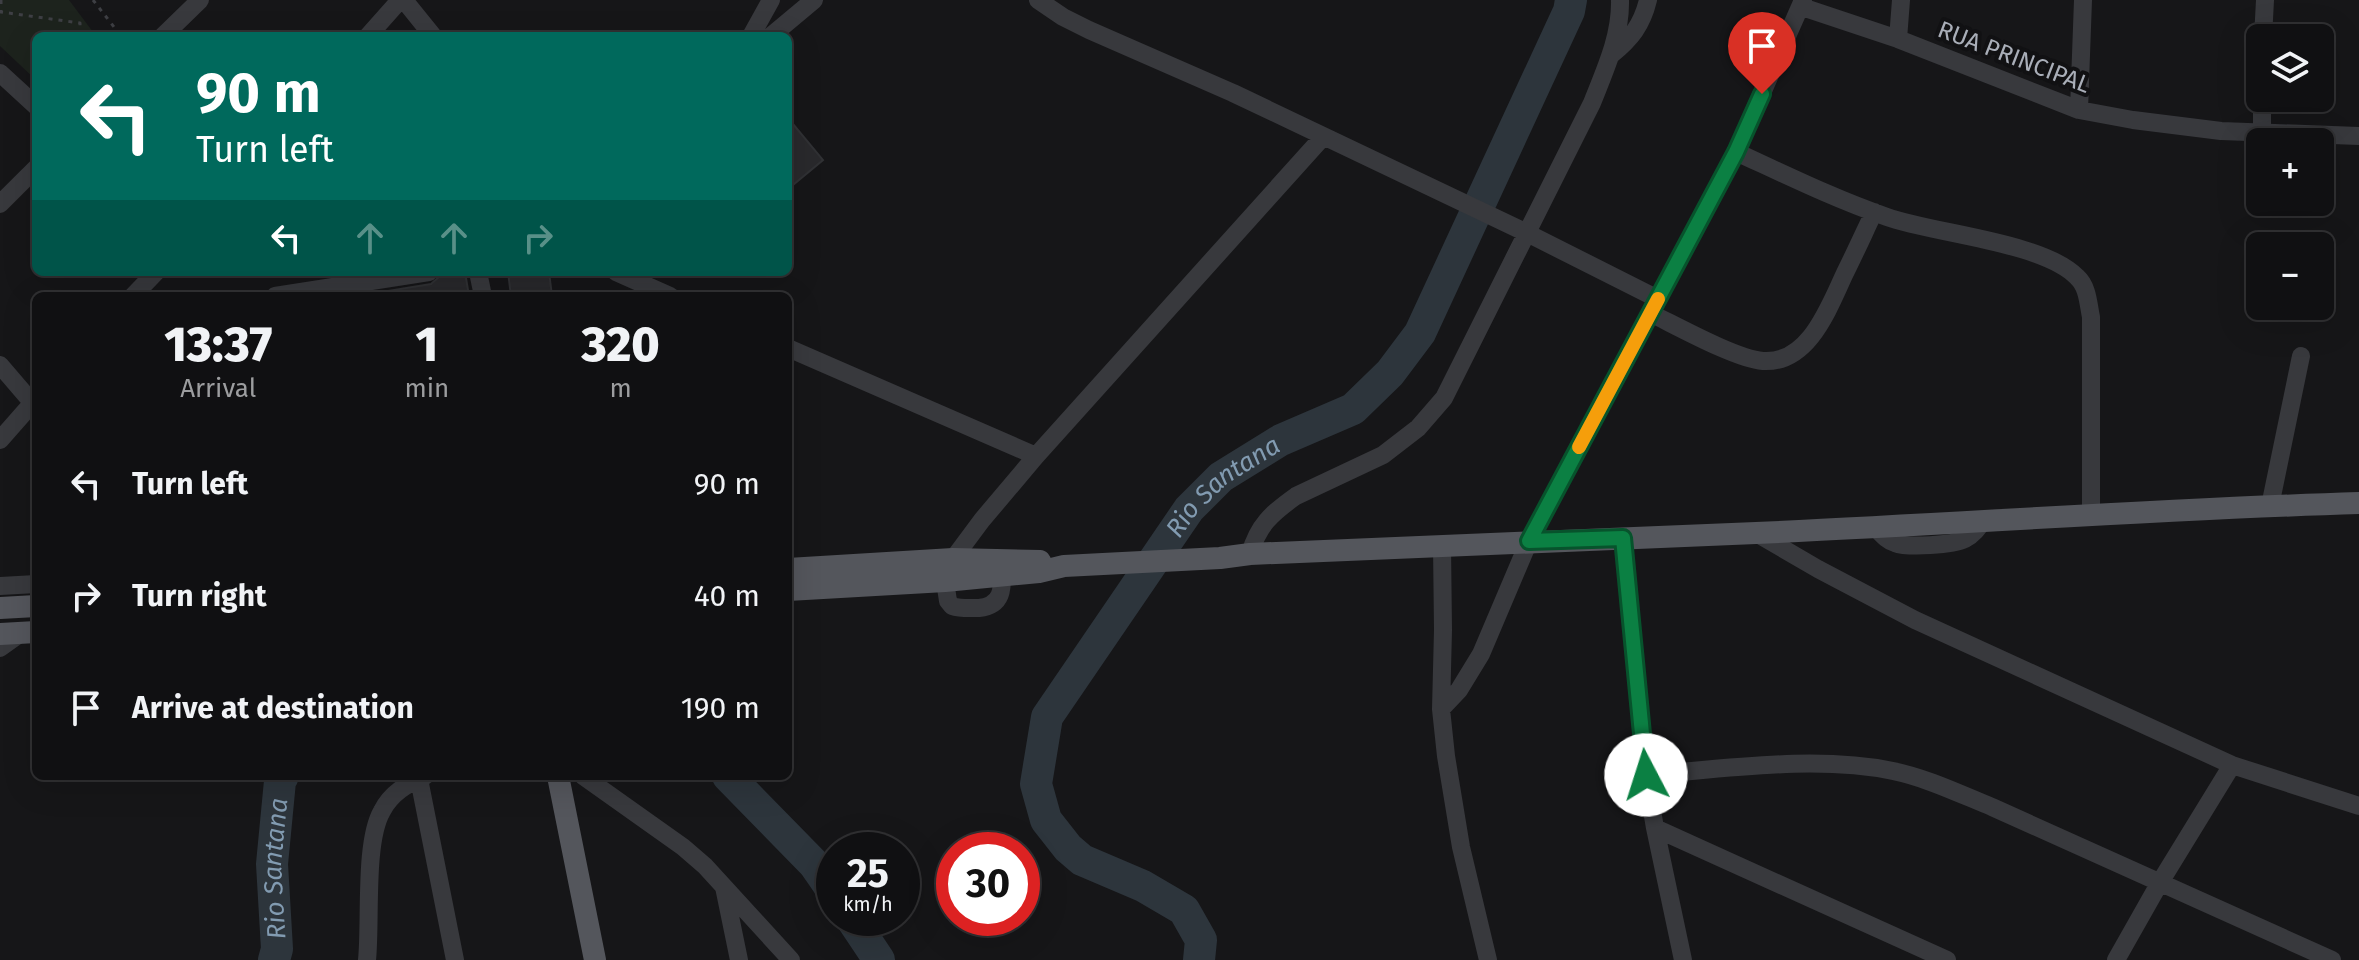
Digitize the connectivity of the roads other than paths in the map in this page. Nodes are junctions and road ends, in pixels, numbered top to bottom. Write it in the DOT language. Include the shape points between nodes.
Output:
graph roads {
  1 [pos="200,0"];
  2 [pos="402,0"];
  3 [pos="771,0"];
  4 [pos="814,0"];
  5 [pos="1038,0"];
  6 [pos="1620,0"];
  7 [pos="1648,0"];
  8 [pos="1901,0"];
  9 [pos="2083,0"];
  10 [pos="2265,0"];
  11 [pos="1802,4"];
  12 [pos="2264,24"];
  13 [pos="167,32"];
  14 [pos="372,32"];
  15 [pos="430,32"];
  16 [pos="753,32"];
  17 [pos="776,32"];
  18 [pos="1898,39"];
  19 [pos="1611,55"];
  20 [pos="0,73"];
  21 [pos="32,102"];
  22 [pos="2079,110"];
  23 [pos="2246,132"];
  24 [pos="2334,135"];
  25 [pos="2359,136"];
  26 [pos="1322,138"];
  27 [pos="1736,152"];
  28 [pos="32,172"];
  29 [pos="0,204"];
  30 [pos="1874,212"];
  31 [pos="1527,233"];
  32 [pos="152,276"];
  33 [pos="403,276"];
  34 [pos="640,278"];
  35 [pos="137,292"];
  36 [pos="301,292"];
  37 [pos="663,292"];
  38 [pos="1654,306"];
  39 [pos="792,350"];
  40 [pos="2301,356"];
  41 [pos="0,365"];
  42 [pos="32,400"];
  43 [pos="32,406"];
  44 [pos="0,440"];
  45 [pos="1036,456"];
  46 [pos="2359,503"];
  47 [pos="2270,506"];
  48 [pos="2091,516"];
  49 [pos="1756,533"];
  50 [pos="1623,538"];
  51 [pos="1529,541"];
  52 [pos="1442,545"];
  53 [pos="1250,554"];
  54 [pos="953,559"];
  55 [pos="1002,568"];
  56 [pos="792,569"];
  57 [pos="945,581"];
  58 [pos="32,584"];
  59 [pos="0,586"];
  60 [pos="792,590"];
  61 [pos="32,606"];
  62 [pos="0,608"];
  63 [pos="19,633"];
  64 [pos="0,648"];
  65 [pos="1441,709"];
  66 [pos="2232,765"];
  67 [pos="1646,775"];
  68 [pos="417,780"];
  69 [pos="423,780"];
  70 [pos="559,780"];
  71 [pos="589,780"];
  72 [pos="2359,806"];
  73 [pos="1655,828"];
  74 [pos="724,884"];
  75 [pos="2159,884"];
  76 [pos="367,960"];
  77 [pos="455,960"];
  78 [pos="595,960"];
  79 [pos="739,960"];
  80 [pos="791,960"];
  81 [pos="1488,960"];
  82 [pos="1683,960"];
  83 [pos="1947,960"];
  84 [pos="2116,960"];
  85 [pos="2332,960"];
  1 -- 13 [label="street"];
  2 -- 14 [label="street"];
  2 -- 15 [label="street"];
  3 -- 16 [label="street"];
  4 -- 17 [label="street"];
  5 -- 26 [label="street" via="1089,30"];
  6 -- 19 [label="street"];
  7 -- 19 [label="street" via="1635,33"];
  8 -- 18 [label="street"];
  9 -- 22 [label="street"];
  10 -- 12 [label="street"];
  11 -- 18 [label="street, RUA PRINCIPAL"];
  11 -- 27 [label="street"];
  18 -- 22 [label="street, RUA PRINCIPAL"];
  19 -- 31 [label="street"];
  20 -- 21 [label="street"];
  22 -- 23 [label="street, RUA PRINCIPAL"];
  24 -- 25 [label="street, RUA PRINCIPAL"];
  26 -- 31 [label="street"];
  26 -- 45 [label="street"];
  27 -- 30 [label="street"];
  27 -- 38 [label="street"];
  28 -- 29 [label="street"];
  30 -- 38 [label="street" via="1820,324 1792,354 1775,361 1738,354"];
  30 -- 48 [label="street" via="2020,249 2078,277 2091,317"];
  31 -- 38 [label="street"];
  31 -- 53 [label="street" via="1444,398 1418,428 1383,455 1284,505 1255,535"];
  32 -- 35 [label="street"];
  33 -- 36 [label="street"];
  34 -- 37 [label="street"];
  38 -- 51 [label="street"];
  39 -- 45 [label="street"];
  40 -- 47 [label="street"];
  41 -- 42 [label="street"];
  43 -- 44 [label="street"];
  45 -- 54 [label="street"];
  46 -- 47 [label="main road"];
  47 -- 48 [label="main road"];
  48 -- 49 [label="main road"];
  49 -- 50 [label="main road"];
  49 -- 66 [label="street" via="1915,620"];
  50 -- 51 [label="main road"];
  50 -- 67 [label="street"];
  51 -- 52 [label="main road"];
  51 -- 65 [label="street" via="1481,654"];
  52 -- 53 [label="main road"];
  52 -- 65 [label="street"];
  53 -- 55 [label="main road"];
  54 -- 55 [label="main road"];
  54 -- 56 [label="main road"];
  54 -- 57 [label="street"];
  55 -- 57 [label="main road"];
  57 -- 60 [label="main road"];
  58 -- 59 [label="street"];
  61 -- 62 [label="main road"];
  63 -- 64 [label="street"];
  65 -- 81 [label="street" via="1452,805"];
  66 -- 72 [label="street"];
  66 -- 75 [label="street"];
  67 -- 73 [label="street"];
  67 -- 75 [label="street" via="1807,765 1896,771 1992,807"];
  68 -- 76 [label="street" via="390,798 377,821"];
  69 -- 77 [label="street"];
  70 -- 78 [label="main road"];
  71 -- 74 [label="street" via="683,847"];
  73 -- 82 [label="street"];
  73 -- 83 [label="street"];
  74 -- 79 [label="street"];
  74 -- 80 [label="street"];
  75 -- 84 [label="street"];
  75 -- 85 [label="street"];
}
